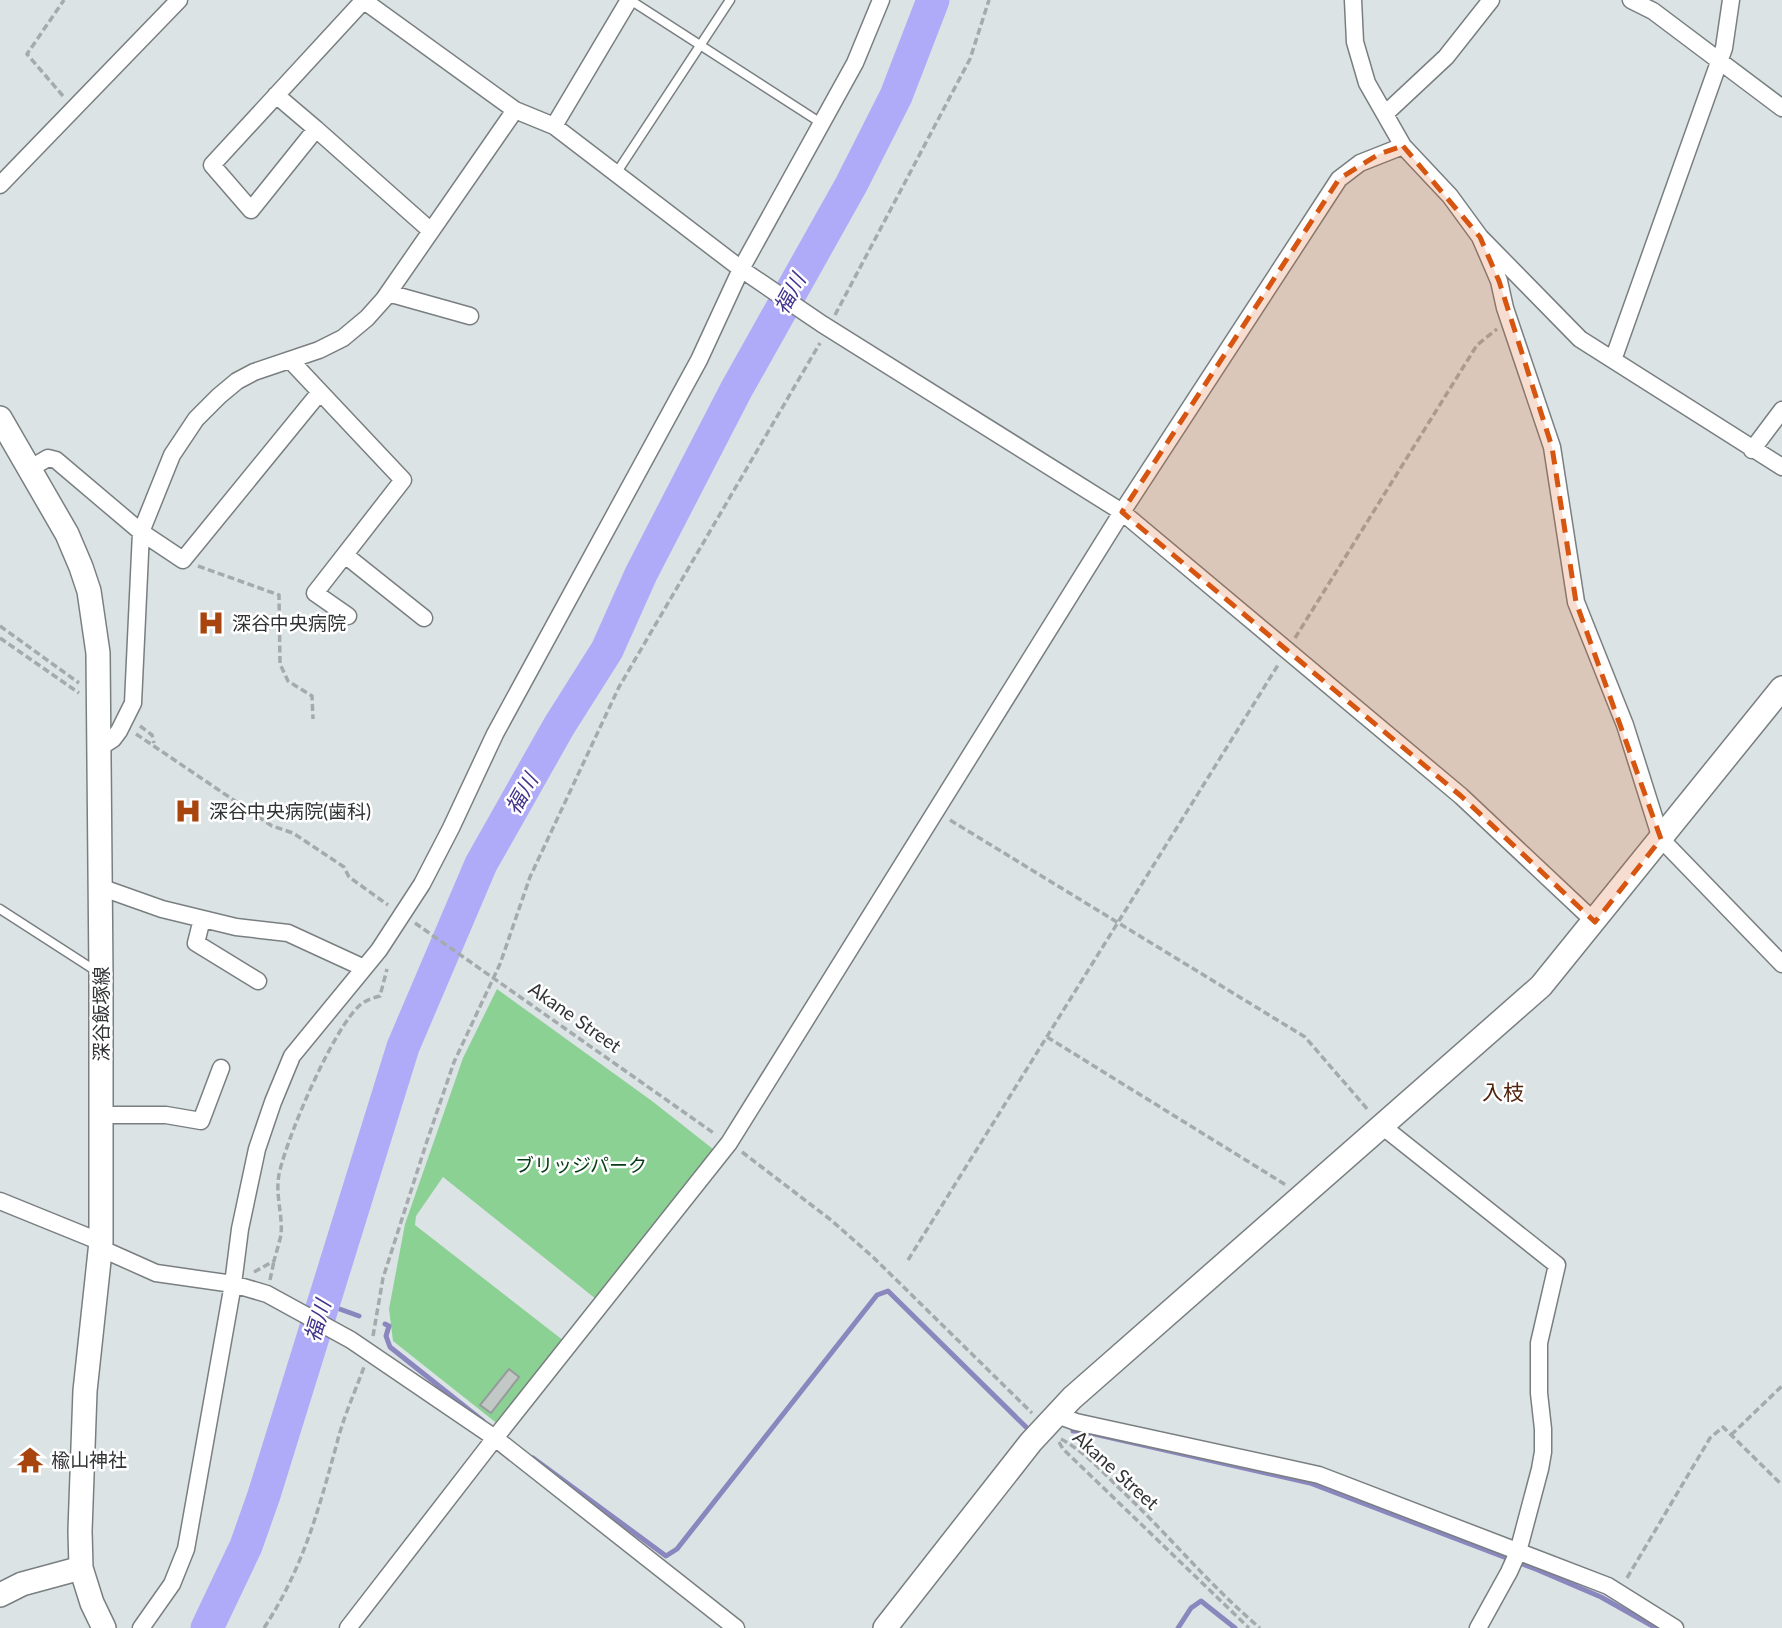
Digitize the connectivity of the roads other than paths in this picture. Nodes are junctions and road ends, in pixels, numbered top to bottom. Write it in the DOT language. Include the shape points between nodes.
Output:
graph roads {
  1 [pos="179,0"];
  2 [pos="363,0"];
  3 [pos="630,0"];
  4 [pos="730,0"];
  5 [pos="881,0"];
  6 [pos="1353,0"];
  7 [pos="1491,0"];
  8 [pos="1631,0"];
  9 [pos="1731,0"];
  10 [pos="702,46"];
  11 [pos="1720,60"];
  12 [pos="276,95"];
  13 [pos="1782,108"];
  14 [pos="515,110"];
  15 [pos="1385,114"];
  16 [pos="821,123"];
  17 [pos="554,126"];
  18 [pos="316,129"];
  19 [pos="1403,146"];
  20 [pos="617,172"];
  21 [pos="0,185"];
  22 [pos="430,231"];
  23 [pos="1480,237"];
  24 [pos="747,273"];
  25 [pos="388,293"];
  26 [pos="470,316"];
  27 [pos="290,360"];
  28 [pos="1613,360"];
  29 [pos="320,392"];
  30 [pos="1782,410"];
  31 [pos="1,420"];
  32 [pos="1752,450"];
  33 [pos="1782,467"];
  34 [pos="29,469"];
  35 [pos="1122,512"];
  36 [pos="141,532"];
  37 [pos="345,555"];
  38 [pos="348,616"];
  39 [pos="424,618"];
  40 [pos="1782,688"];
  41 [pos="99,748"];
  42 [pos="1661,839"];
  43 [pos="100,887"];
  44 [pos="0,909"];
  45 [pos="202,919"];
  46 [pos="1594,922"];
  47 [pos="1782,964"];
  48 [pos="364,968"];
  49 [pos="101,975"];
  50 [pos="258,982"];
  51 [pos="221,1068"];
  52 [pos="101,1115"];
  53 [pos="1382,1126"];
  54 [pos="0,1201"];
  55 [pos="100,1245"];
  56 [pos="238,1279"];
  57 [pos="1049,1423"];
  58 [pos="495,1438"];
  59 [pos="1518,1552"];
  60 [pos="81,1568"];
  61 [pos="0,1595"];
  62 [pos="104,1628"];
  63 [pos="141,1628"];
  64 [pos="348,1628"];
  65 [pos="736,1628"];
  66 [pos="885,1628"];
  67 [pos="1478,1628"];
  68 [pos="1675,1628"];
  1 -- 21 [label="street"];
  2 -- 12 [label="street"];
  2 -- 14 [label="street"];
  3 -- 10 [label="lane"];
  3 -- 17 [label="street"];
  4 -- 10 [label="lane"];
  5 -- 16 [label="street" via="855,63"];
  6 -- 15 [label="street" via="1355,42 1367,83"];
  7 -- 15 [label="street" via="1446,57"];
  8 -- 11 [label="street"];
  9 -- 11 [label="street"];
  10 -- 16 [label="lane"];
  10 -- 20 [label="lane"];
  11 -- 13 [label="street"];
  11 -- 28 [label="street"];
  12 -- 18 [label="street"];
  12 -- 18 [label="street" via="212,165 251,210"];
  14 -- 17 [label="street"];
  14 -- 22 [label="street"];
  15 -- 19 [label="street"];
  16 -- 24 [label="street"];
  17 -- 20 [label="street"];
  18 -- 22 [label="street"];
  19 -- 23 [label="street" via="1450,196"];
  19 -- 35 [label="street" via="1360,163 1339,179"];
  20 -- 24 [label="street"];
  22 -- 25 [label="street"];
  23 -- 28 [label="street" via="1580,339"];
  23 -- 42 [label="street" via="1499,281 1552,447 1576,602 1625,725"];
  24 -- 35 [label="street"];
  24 -- 48 [label="street" via="495,734 422,884"];
  25 -- 26 [label="street"];
  25 -- 27 [label="street" via="343,338"];
  27 -- 29 [label="street"];
  27 -- 36 [label="street" via="237,381 196,419 172,455"];
  28 -- 32 [label="street"];
  29 -- 36 [label="street" via="183,560"];
  29 -- 37 [label="street" via="403,480"];
  30 -- 32 [label="street"];
  31 -- 34 [label="main road, 深谷飯塚線"];
  32 -- 33 [label="street"];
  34 -- 36 [label="street" via="48,457 56,460"];
  34 -- 41 [label="main road, 深谷飯塚線" via="81,567 98,653"];
  35 -- 46 [label="street" via="1461,796"];
  35 -- 58 [label="street" via="729,1143"];
  36 -- 41 [label="street" via="133,703 123,726"];
  37 -- 38 [label="street" via="315,593"];
  37 -- 39 [label="street"];
  40 -- 42 [label="main road"];
  41 -- 43 [label="main road, 深谷飯塚線"];
  42 -- 46 [label="main road"];
  42 -- 47 [label="street"];
  43 -- 45 [label="street"];
  43 -- 49 [label="main road, 深谷飯塚線"];
  44 -- 49 [label="lane"];
  45 -- 48 [label="street" via="288,933"];
  45 -- 50 [label="street" via="196,943"];
  46 -- 53 [label="main road" via="1542,986"];
  48 -- 56 [label="street" via="292,1056 273,1102 240,1229"];
  49 -- 52 [label="main road, 深谷飯塚線"];
  51 -- 52 [label="street" via="201,1121 166,1115"];
  52 -- 55 [label="main road, 深谷飯塚線"];
  53 -- 57 [label="main road" via="1097,1375"];
  53 -- 59 [label="street" via="1557,1265 1539,1343 1544,1452"];
  54 -- 55 [label="street"];
  55 -- 56 [label="street" via="156,1273"];
  55 -- 60 [label="main road, 深谷飯塚線" via="85,1391"];
  56 -- 58 [label="street" via="268,1289 351,1340"];
  56 -- 63 [label="street" via="186,1549 172,1584"];
  57 -- 59 [label="street" via="1076,1422 1319,1475"];
  57 -- 66 [label="main road"];
  58 -- 64 [label="street"];
  58 -- 65 [label="street"];
  59 -- 67 [label="street"];
  59 -- 68 [label="street" via="1619,1592"];
  60 -- 61 [label="main road"];
  60 -- 62 [label="main road, 深谷飯塚線"];
}
